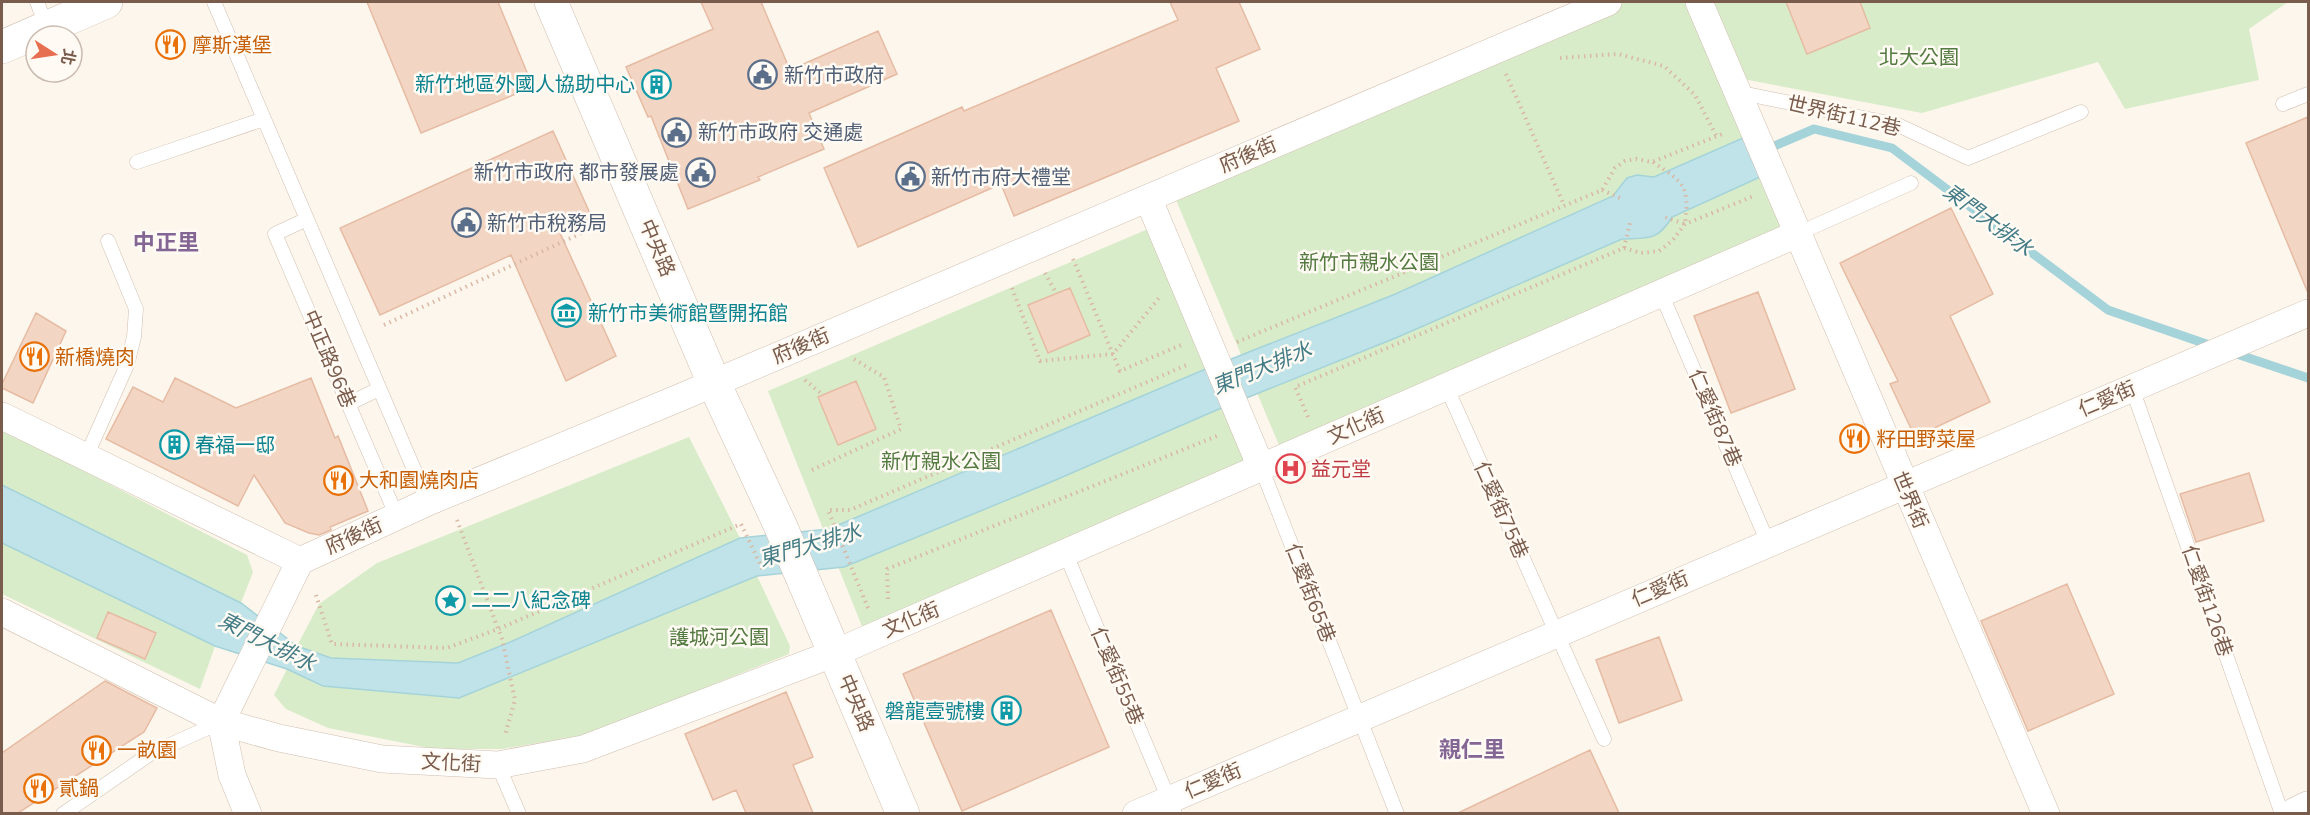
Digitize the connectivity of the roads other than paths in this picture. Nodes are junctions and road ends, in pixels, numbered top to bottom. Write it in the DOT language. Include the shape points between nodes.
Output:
graph roads {
  1 [pos="106,2"];
  2 [pos="214,2"];
  3 [pos="551,2"];
  4 [pos="1608,2"];
  5 [pos="1699,2"];
  6 [pos="42,14"];
  7 [pos="2,47"];
  8 [pos="1737,92"];
  9 [pos="2308,93"];
  10 [pos="2283,104"];
  11 [pos="2081,112"];
  12 [pos="264,118"];
  13 [pos="137,162"];
  14 [pos="1911,183"];
  15 [pos="1148,198"];
  16 [pos="307,219"];
  17 [pos="1797,234"];
  18 [pos="108,241"];
  19 [pos="1661,293"];
  20 [pos="2308,313"];
  21 [pos="714,382"];
  22 [pos="1446,387"];
  23 [pos="2132,388"];
  24 [pos="379,389"];
  25 [pos="348,404"];
  26 [pos="2,417"];
  27 [pos="86,457"];
  28 [pos="1261,467"];
  29 [pos="1904,486"];
  30 [pos="428,502"];
  31 [pos="397,517"];
  32 [pos="1768,543"];
  33 [pos="1065,552"];
  34 [pos="300,561"];
  35 [pos="2,612"];
  36 [pos="1556,634"];
  37 [pos="835,653"];
  38 [pos="1360,718"];
  39 [pos="221,722"];
  40 [pos="1604,739"];
  41 [pos="498,765"];
  42 [pos="1172,806"];
  43 [pos="2308,808"];
  44 [pos="63,813"];
  45 [pos="248,813"];
  46 [pos="519,813"];
  47 [pos="903,813"];
  48 [pos="1136,813"];
  49 [pos="1397,813"];
  50 [pos="2046,813"];
  51 [pos="2282,813"];
  52 [pos="2296,813"];
  1 -- 6 [label="street"];
  2 -- 12 [label="lane, 中正路96巷"];
  3 -- 21 [label="street, 中央路"];
  4 -- 15 [label="street, 府後街"];
  5 -- 8 [label="street"];
  6 -- 7 [label="street"];
  8 -- 11 [label="lane, 世界街112巷" via="1898,125 1968,158"];
  8 -- 17 [label="street, 世界街" via="1742,126 1767,190"];
  9 -- 10 [label="lane"];
  12 -- 13 [label="lane"];
  12 -- 16 [label="lane, 中正路96巷"];
  14 -- 17 [label="lane"];
  15 -- 21 [label="street, 府後街"];
  15 -- 28 [label="street" via="1214,352 1235,430"];
  16 -- 24 [label="lane, 中正路96巷"];
  16 -- 25 [label="lane, 中正路96巷" via="275,234"];
  17 -- 19 [label="street, 文化街"];
  17 -- 29 [label="street, 世界街"];
  18 -- 27 [label="lane" via="136,309 134,337 127,365"];
  19 -- 22 [label="street, 文化街"];
  19 -- 32 [label="lane, 仁愛街87巷"];
  20 -- 23 [label="street, 仁愛街"];
  21 -- 30 [label="street, 府後街"];
  21 -- 37 [label="street, 中央路"];
  22 -- 28 [label="street, 文化街"];
  22 -- 36 [label="lane, 仁愛街75巷"];
  23 -- 29 [label="street, 仁愛街"];
  23 -- 51 [label="lane, 仁愛街126巷"];
  24 -- 25 [label="lane"];
  24 -- 30 [label="lane, 中正路96巷"];
  25 -- 31 [label="lane, 中正路96巷"];
  26 -- 27 [label="street"];
  27 -- 34 [label="street"];
  28 -- 33 [label="street, 文化街"];
  28 -- 38 [label="lane, 仁愛街65巷"];
  29 -- 32 [label="street, 仁愛街"];
  29 -- 50 [label="street, 世界街"];
  30 -- 31 [label="street, 府後街"];
  31 -- 34 [label="street, 府後街"];
  32 -- 36 [label="street, 仁愛街"];
  33 -- 37 [label="street, 文化街"];
  33 -- 42 [label="lane, 仁愛街55巷"];
  34 -- 39 [label="street"];
  35 -- 39 [label="street, 文化街"];
  36 -- 38 [label="street, 仁愛街"];
  36 -- 40 [label="lane, 仁愛街75巷"];
  37 -- 41 [label="street, 文化街" via="583,749"];
  37 -- 47 [label="street, 中央路"];
  38 -- 42 [label="street, 仁愛街"];
  38 -- 49 [label="lane, 仁愛街65巷"];
  39 -- 41 [label="street, 文化街" via="382,759"];
  39 -- 44 [label="lane" via="150,754"];
  39 -- 45 [label="street" via="232,775"];
  41 -- 46 [label="lane"];
  42 -- 48 [label="street, 仁愛街"];
  43 -- 52 [label="street"];
}
